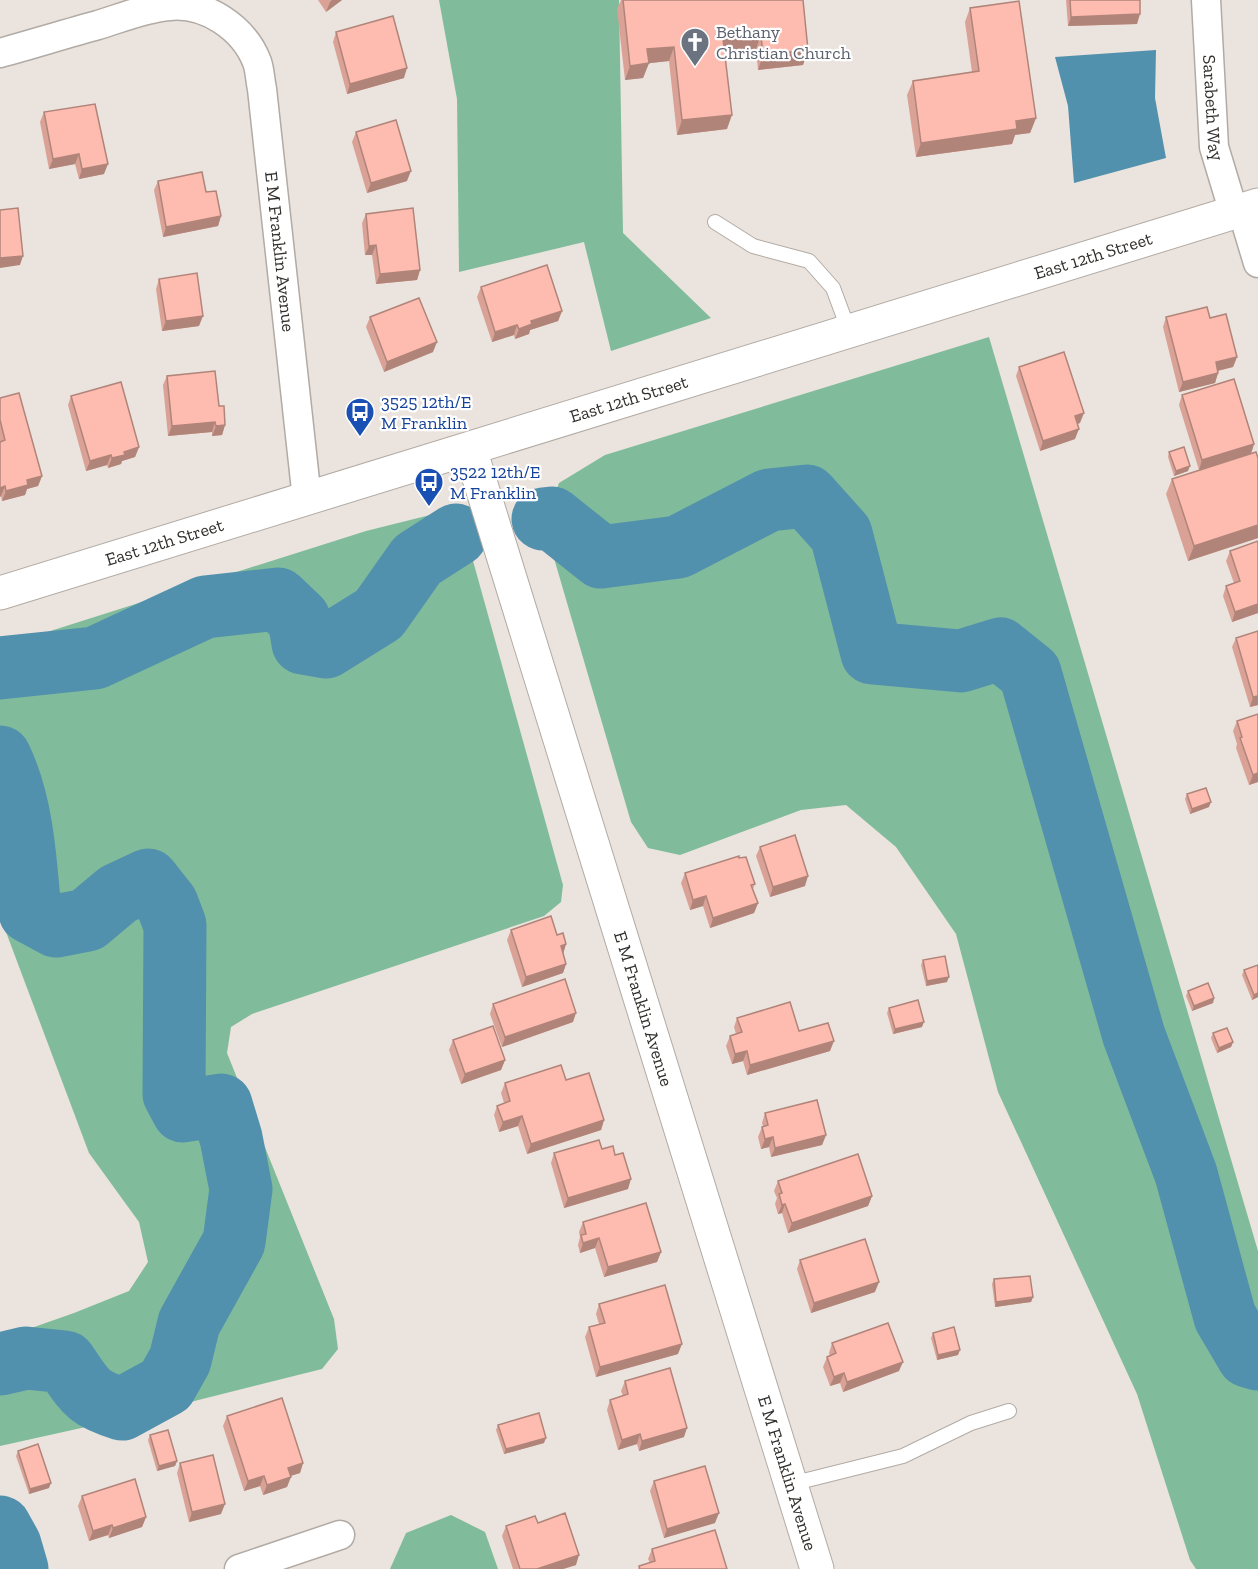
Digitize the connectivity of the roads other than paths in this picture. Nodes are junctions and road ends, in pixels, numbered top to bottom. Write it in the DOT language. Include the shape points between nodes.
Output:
graph roads {
  1 [pos="1206,0"];
  2 [pos="0,53"];
  3 [pos="1245,210"];
  4 [pos="715,222"];
  5 [pos="1258,263"];
  6 [pos="849,331"];
  7 [pos="470,449"];
  8 [pos="307,499"];
  9 [pos="0,593"];
  10 [pos="1009,1411"];
  11 [pos="791,1484"];
  12 [pos="340,1534"];
  13 [pos="239,1569"];
  14 [pos="817,1569"];
  1 -- 3 [label="street, Sarabeth Way" via="1214,147"];
  2 -- 8 [label="street, E M Franklin Avenue" via="170,6 200,9 222,19 250,48 260,81"];
  3 -- 5 [label="street, Sarabeth Way"];
  3 -- 6 [label="street, East 12th Street"];
  4 -- 6 [label="lane" via="753,246 809,261 833,288"];
  6 -- 7 [label="street, East 12th Street"];
  7 -- 8 [label="street, East 12th Street"];
  7 -- 11 [label="street, E M Franklin Avenue"];
  8 -- 9 [label="street, East 12th Street"];
  10 -- 11 [label="lane" via="903,1456"];
  11 -- 14 [label="street, E M Franklin Avenue"];
  12 -- 13 [label="street"];
}
